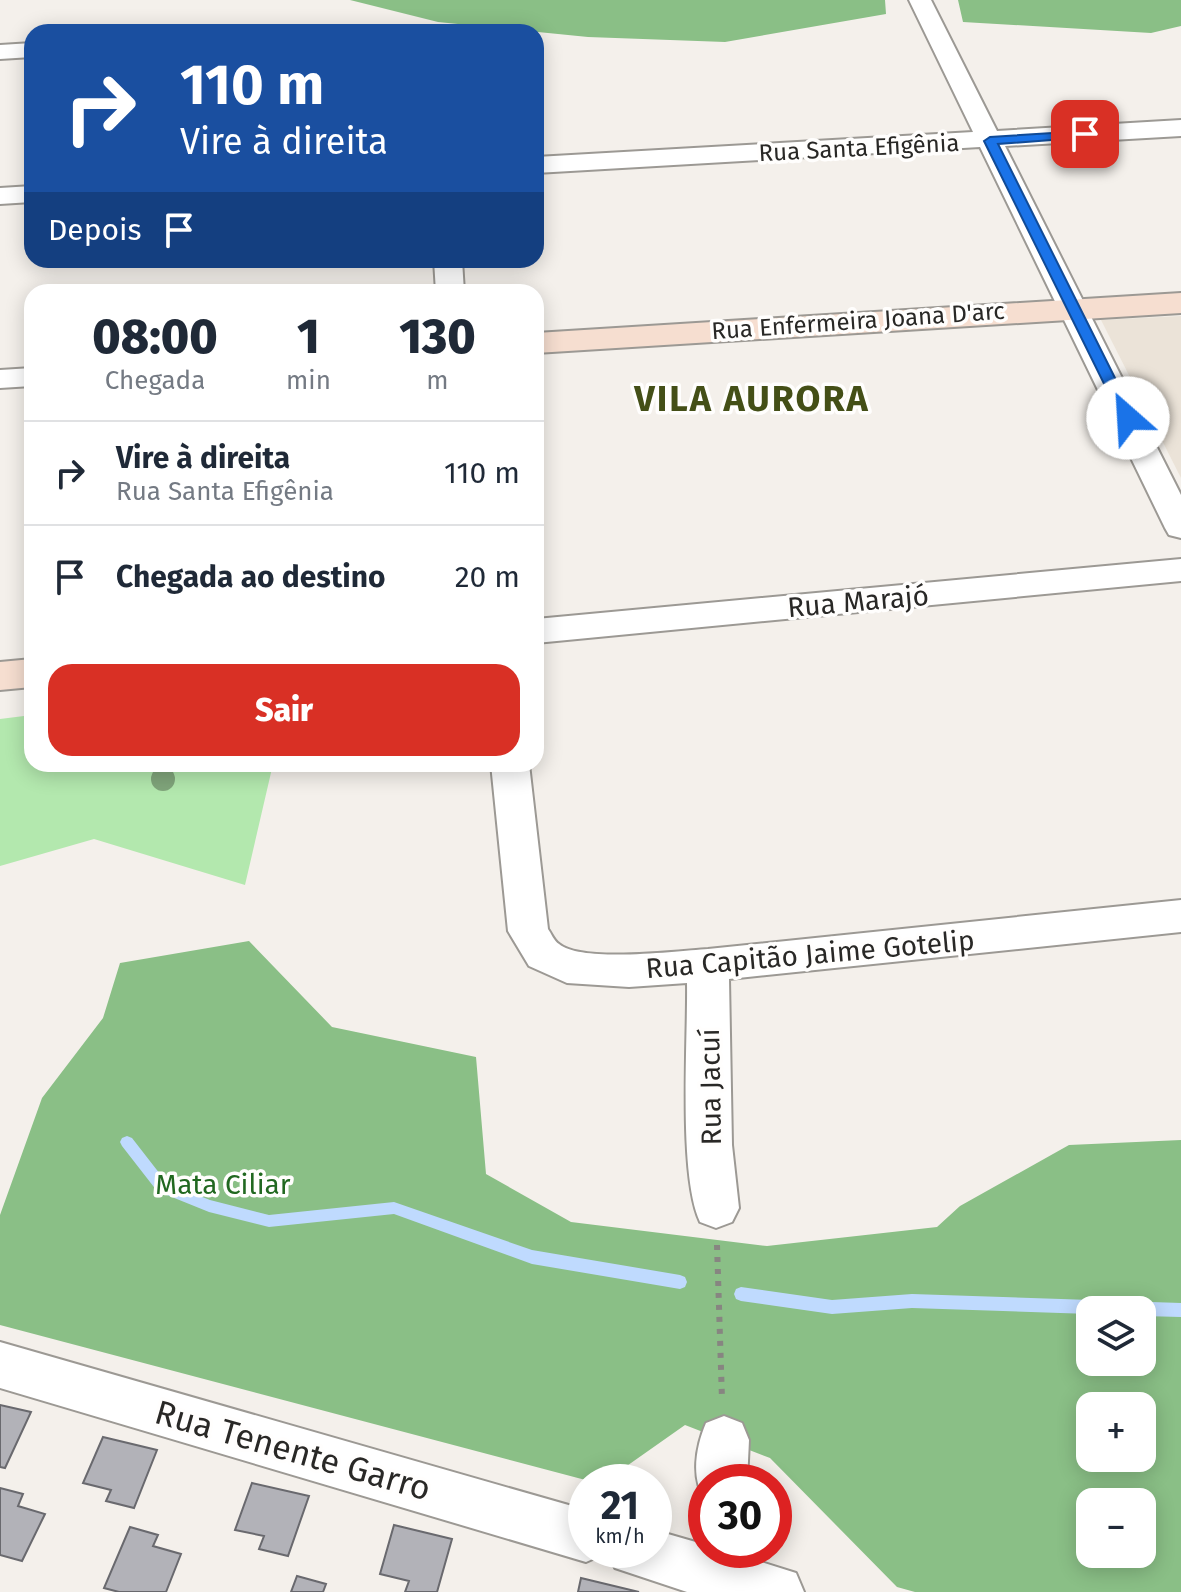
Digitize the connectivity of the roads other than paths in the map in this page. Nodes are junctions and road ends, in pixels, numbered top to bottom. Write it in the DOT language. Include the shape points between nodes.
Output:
graph roads {
  1 [pos="920,0"];
  2 [pos="24,50"];
  3 [pos="0,52"];
  4 [pos="1181,128"];
  5 [pos="990,141"];
  6 [pos="544,165"];
  7 [pos="24,194"];
  8 [pos="0,196"];
  9 [pos="1181,303"];
  10 [pos="1075,308"];
  11 [pos="544,342"];
  12 [pos="24,378"];
  13 [pos="0,379"];
  14 [pos="1181,528"];
  15 [pos="1181,570"];
  16 [pos="544,630"];
  17 [pos="24,674"];
  18 [pos="0,676"];
  19 [pos="511,772"];
  20 [pos="1181,916"];
  21 [pos="708,965"];
  22 [pos="716,1208"];
  23 [pos="0,1365"];
  24 [pos="568,1531"];
  25 [pos="730,1568"];
  26 [pos="777,1592"];
  1 -- 5 [label="street"];
  2 -- 3 [label="street"];
  4 -- 5 [label="street, Rua Santa Efigênia"];
  5 -- 6 [label="street, Rua Santa Efigênia"];
  5 -- 10 [label="street"];
  7 -- 8 [label="street"];
  9 -- 10 [label="main road, Rua Enfermeira Joana D'arc"];
  10 -- 11 [label="main road, Rua Enfermeira Joana D'arc"];
  10 -- 14 [label="street"];
  12 -- 13 [label="street"];
  15 -- 16 [label="street, Rua Marajó"];
  17 -- 18 [label="main road"];
  19 -- 21 [label="street, Rua Capitão Jaime Gotelip" via="528,931 543,955 567,967 629,971"];
  20 -- 21 [label="street, Rua Capitão Jaime Gotelip"];
  21 -- 22 [label="street, Rua Jacuí"];
  23 -- 24 [label="street, Rua Tenente Garro"];
  25 -- 26 [label="street"];
}
